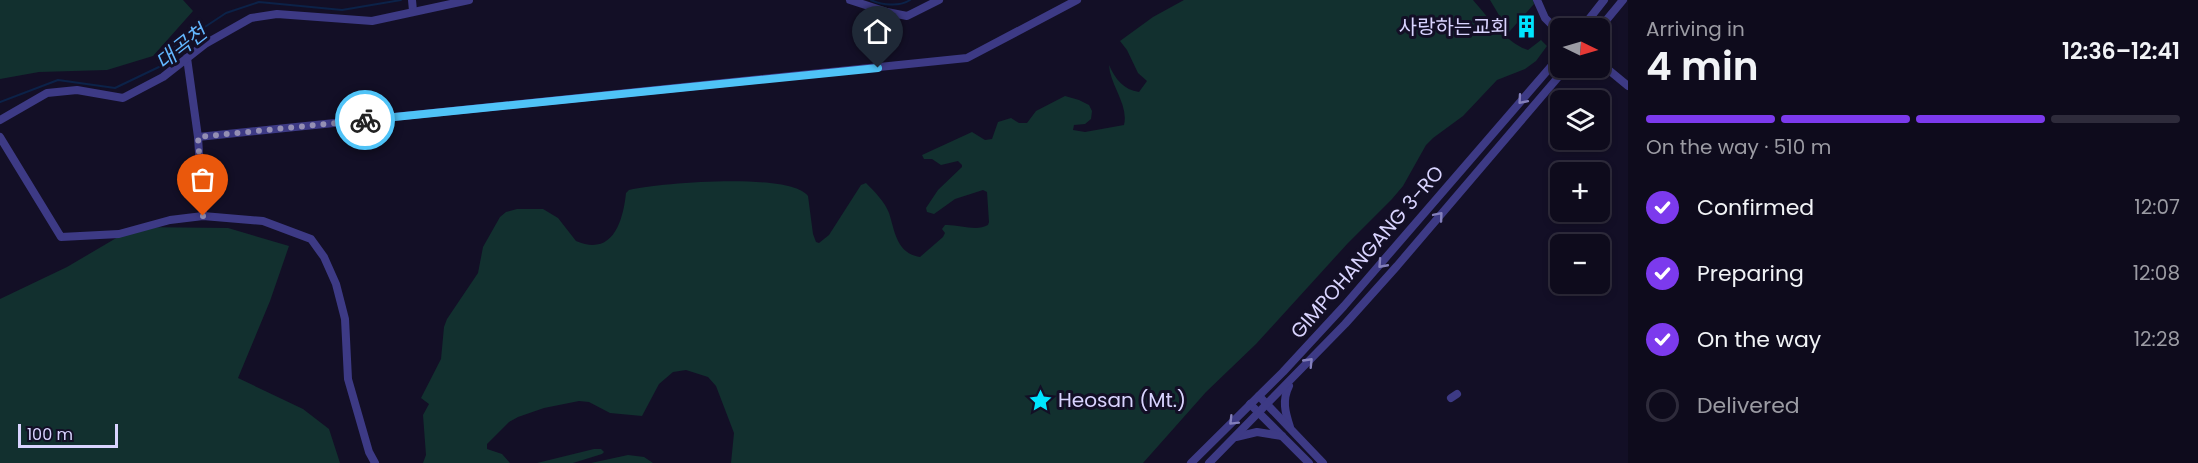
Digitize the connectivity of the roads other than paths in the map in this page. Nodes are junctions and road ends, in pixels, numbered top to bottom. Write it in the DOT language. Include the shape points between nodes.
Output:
graph roads {
  1 [pos="470,0"];
  2 [pos="853,0"];
  3 [pos="939,0"];
  4 [pos="1077,0"];
  5 [pos="1537,0"];
  6 [pos="1604,0"];
  7 [pos="1623,0"];
  8 [pos="413,5"];
  9 [pos="1590,18"];
  10 [pos="1608,18"];
  11 [pos="1550,23"];
  12 [pos="187,58"];
  13 [pos="1550,68"];
  14 [pos="1610,71"];
  15 [pos="1557,78"];
  16 [pos="1628,86"];
  17 [pos="0,120"];
  18 [pos="0,136"];
  19 [pos="198,137"];
  20 [pos="203,216"];
  21 [pos="1292,380"];
  22 [pos="1258,396"];
  23 [pos="1250,404"];
  24 [pos="1267,404"];
  25 [pos="1259,413"];
  26 [pos="1290,428"];
  27 [pos="1285,437"];
  28 [pos="1234,438"];
  29 [pos="375,463"];
  30 [pos="1191,463"];
  31 [pos="1209,463"];
  32 [pos="1309,463"];
  33 [pos="1323,463"];
  1 -- 8 [label="street"];
  2 -- 3 [label="street" via="907,16"];
  4 -- 19 [label="street" via="967,58"];
  5 -- 11 [label="street"];
  6 -- 9 [label="street"];
  7 -- 10 [label="street"];
  8 -- 12 [label="street" via="372,21 277,14 251,18"];
  12 -- 17 [label="street" via="163,77 123,98 77,90 47,93"];
  12 -- 19 [label="street"];
  13 -- 22 [label="street, GIMPOHANGANG 3-RO, one-way" via="1394,251"];
  14 -- 16 [label="street"];
  21 -- 15 [label="street, GIMPOHANGANG 3-RO, one-way" via="1397,266"];
  18 -- 20 [label="street" via="61,237 119,234 170,220"];
  19 -- 20 [label="street"];
  20 -- 29 [label="street" via="263,221 311,239 324,257 345,319 348,379"];
  21 -- 24 [label="street, GIMPOHANGANG 3-RO"];
  21 -- 26 [label="street" via="1284,400"];
  22 -- 23 [label="street, GIMPOHANGANG 3-RO"];
  22 -- 24 [label="street"];
  23 -- 25 [label="street"];
  23 -- 30 [label="street, GIMPOHANGANG 3-RO, one-way"];
  24 -- 25 [label="street, GIMPOHANGANG 3-RO"];
  24 -- 26 [label="street"];
  25 -- 27 [label="street"];
  25 -- 28 [label="street, GIMPOHANGANG 3-RO"];
  26 -- 33 [label="street"];
  27 -- 28 [label="street" via="1257,432"];
  27 -- 32 [label="street"];
  28 -- 31 [label="street, GIMPOHANGANG 3-RO"];
}
